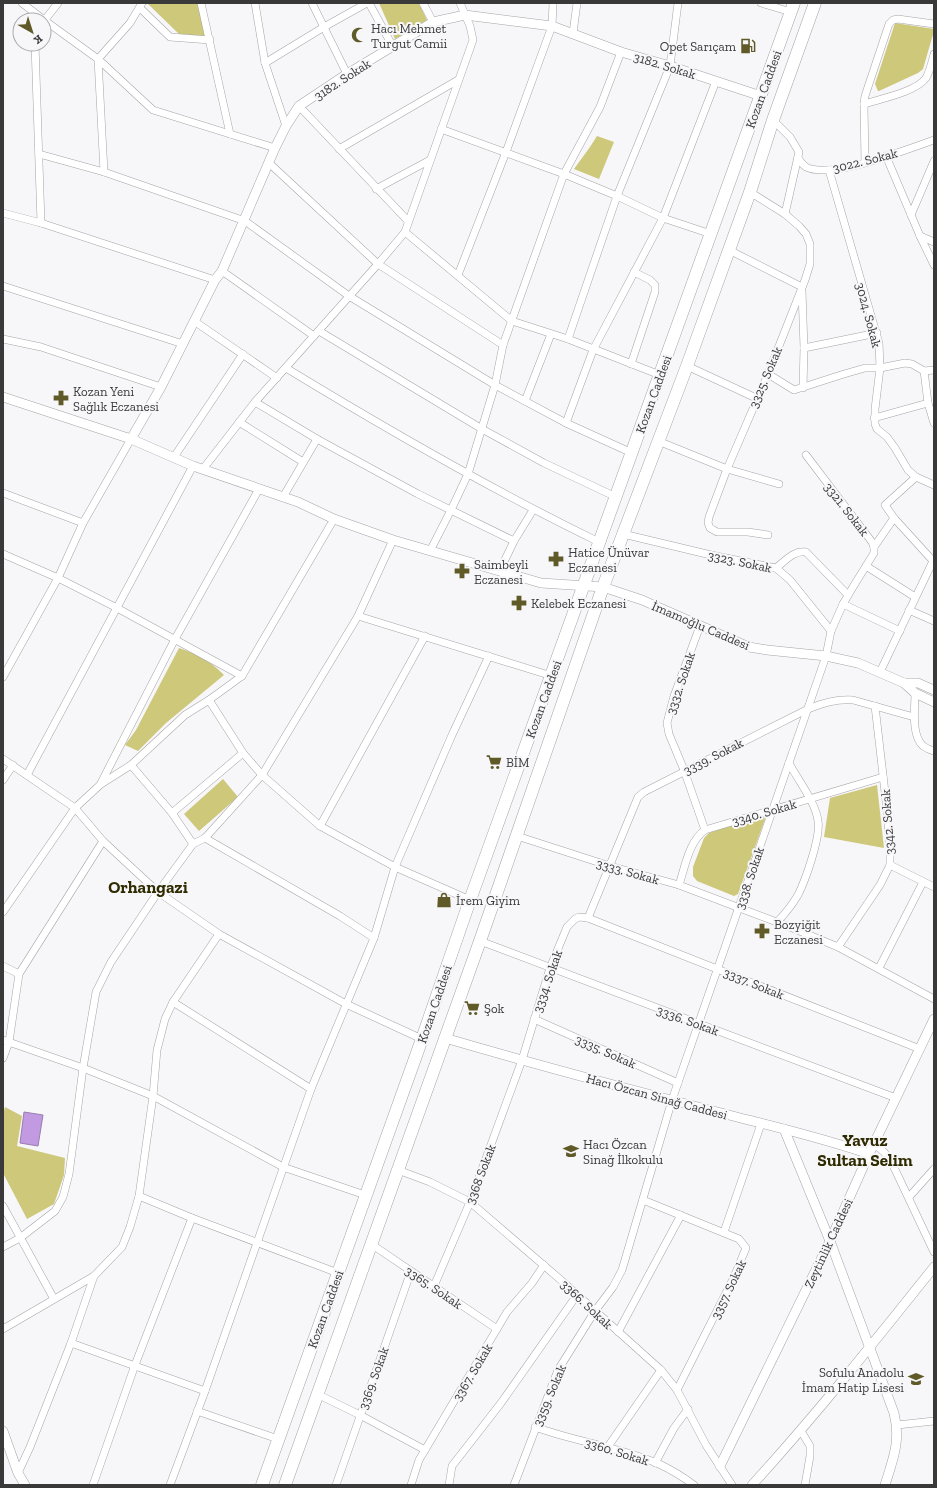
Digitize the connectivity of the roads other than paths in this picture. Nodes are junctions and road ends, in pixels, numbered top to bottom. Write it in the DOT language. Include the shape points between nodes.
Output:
graph roads {
  1 [pos="22,3"];
  2 [pos="58,3"];
  3 [pos="201,3"];
  4 [pos="254,3"];
  5 [pos="312,3"];
  6 [pos="368,3"];
  7 [pos="423,3"];
  8 [pos="460,3"];
  9 [pos="553,3"];
  10 [pos="577,3"];
  11 [pos="678,3"];
  12 [pos="764,3"];
  13 [pos="815,3"];
  14 [pos="141,6"];
  15 [pos="792,8"];
  16 [pos="30,12"];
  17 [pos="51,12"];
  18 [pos="465,15"];
  19 [pos="433,22"];
  20 [pos="934,24"];
  21 [pos="52,26"];
  22 [pos="552,26"];
  23 [pos="324,27"];
  24 [pos="573,33"];
  25 [pos="210,40"];
  26 [pos="393,47"];
  27 [pos="35,52"];
  28 [pos="621,52"];
  29 [pos="934,54"];
  30 [pos="98,60"];
  31 [pos="265,63"];
  32 [pos="670,66"];
  33 [pos="347,74"];
  34 [pos="458,80"];
  35 [pos="716,81"];
  36 [pos="761,96"];
  37 [pos="864,104"];
  38 [pos="299,106"];
  39 [pos="773,120"];
  40 [pos="286,126"];
  41 [pos="441,129"];
  42 [pos="230,134"];
  43 [pos="934,140"];
  44 [pos="275,148"];
  45 [pos="339,149"];
  46 [pos="506,152"];
  47 [pos="39,154"];
  48 [pos="886,156"];
  49 [pos="798,158"];
  50 [pos="430,160"];
  51 [pos="934,161"];
  52 [pos="269,163"];
  53 [pos="865,163"];
  54 [pos="828,170"];
  55 [pos="104,172"];
  56 [pos="564,174"];
  57 [pos="376,189"];
  58 [pos="750,192"];
  59 [pos="617,196"];
  60 [pos="3,213"];
  61 [pos="785,214"];
  62 [pos="911,215"];
  63 [pos="663,218"];
  64 [pos="245,221"];
  65 [pos="408,221"];
  66 [pos="41,224"];
  67 [pos="405,232"];
  68 [pos="710,234"];
  69 [pos="920,236"];
  70 [pos="934,242"];
  71 [pos="729,250"];
  72 [pos="378,264"];
  73 [pos="934,265"];
  74 [pos="222,271"];
  75 [pos="634,272"];
  76 [pos="458,275"];
  77 [pos="215,280"];
  78 [pos="3,286"];
  79 [pos="802,287"];
  80 [pos="349,296"];
  81 [pos="194,321"];
  82 [pos="512,321"];
  83 [pos="316,333"];
  84 [pos="877,333"];
  85 [pos="551,334"];
  86 [pos="3,339"];
  87 [pos="568,339"];
  88 [pos="182,344"];
  89 [pos="503,345"];
  90 [pos="804,348"];
  91 [pos="593,350"];
  92 [pos="243,354"];
  93 [pos="632,364"];
  94 [pos="687,366"];
  95 [pos="286,368"];
  96 [pos="880,368"];
  97 [pos="934,370"];
  98 [pos="924,371"];
  99 [pos="768,374"];
  100 [pos="660,375"];
  101 [pos="277,378"];
  102 [pos="495,385"];
  103 [pos="161,387"];
  104 [pos="803,388"];
  105 [pos="3,397"];
  106 [pos="756,398"];
  107 [pos="525,401"];
  108 [pos="255,402"];
  109 [pos="928,402"];
  110 [pos="874,418"];
  111 [pos="239,422"];
  112 [pos="566,423"];
  113 [pos="934,423"];
  114 [pos="482,429"];
  115 [pos="317,438"];
  116 [pos="131,439"];
  117 [pos="658,441"];
  118 [pos="632,453"];
  119 [pos="806,455"];
  120 [pos="174,458"];
  121 [pos="303,462"];
  122 [pos="192,466"];
  123 [pos="203,469"];
  124 [pos="727,469"];
  125 [pos="468,474"];
  126 [pos="916,477"];
  127 [pos="778,484"];
  128 [pos="934,485"];
  129 [pos="259,489"];
  130 [pos="3,493"];
  131 [pos="283,497"];
  132 [pos="616,497"];
  133 [pos="451,510"];
  134 [pos="533,510"];
  135 [pos="894,518"];
  136 [pos="334,519"];
  137 [pos="83,524"];
  138 [pos="623,534"];
  139 [pos="768,535"];
  140 [pos="393,540"];
  141 [pos="514,541"];
  142 [pos="599,542"];
  143 [pos="874,547"];
  144 [pos="430,551"];
  145 [pos="3,554"];
  146 [pos="933,562"];
  147 [pos="866,566"];
  148 [pos="776,568"];
  149 [pos="500,570"];
  150 [pos="58,578"];
  151 [pos="583,586"];
  152 [pos="603,587"];
  153 [pos="848,594"];
  154 [pos="915,597"];
  155 [pos="843,604"];
  156 [pos="117,608"];
  157 [pos="909,610"];
  158 [pos="358,616"];
  159 [pos="934,621"];
  160 [pos="700,626"];
  161 [pos="831,631"];
  162 [pos="900,631"];
  163 [pos="425,636"];
  164 [pos="176,639"];
  165 [pos="490,656"];
  166 [pos="826,656"];
  167 [pos="880,672"];
  168 [pos="242,676"];
  169 [pos="552,676"];
  170 [pos="3,677"];
  171 [pos="904,683"];
  172 [pos="934,690"];
  173 [pos="915,693"];
  174 [pos="209,700"];
  175 [pos="934,702"];
  176 [pos="875,706"];
  177 [pos="808,709"];
  178 [pos="914,717"];
  179 [pos="934,751"];
  180 [pos="243,753"];
  181 [pos="3,759"];
  182 [pos="131,764"];
  183 [pos="789,764"];
  184 [pos="13,765"];
  185 [pos="684,770"];
  186 [pos="27,775"];
  187 [pos="262,775"];
  188 [pos="883,777"];
  189 [pos="3,780"];
  190 [pos="101,784"];
  191 [pos="809,799"];
  192 [pos="75,808"];
  193 [pos="773,809"];
  194 [pos="172,813"];
  195 [pos="320,826"];
  196 [pos="705,830"];
  197 [pos="517,836"];
  198 [pos="205,838"];
  199 [pos="103,841"];
  200 [pos="193,844"];
  201 [pos="890,864"];
  202 [pos="610,866"];
  203 [pos="395,867"];
  204 [pos="923,882"];
  205 [pos="680,885"];
  206 [pos="934,887"];
  207 [pos="158,892"];
  208 [pos="470,900"];
  209 [pos="739,908"];
  210 [pos="3,912"];
  211 [pos="588,918"];
  212 [pos="777,922"];
  213 [pos="219,934"];
  214 [pos="374,938"];
  215 [pos="480,941"];
  216 [pos="838,947"];
  217 [pos="3,966"];
  218 [pos="550,968"];
  219 [pos="879,968"];
  220 [pos="718,969"];
  221 [pos="19,974"];
  222 [pos="934,999"];
  223 [pos="173,1002"];
  224 [pos="346,1004"];
  225 [pos="534,1019"];
  226 [pos="934,1019"];
  227 [pos="698,1024"];
  228 [pos="445,1038"];
  229 [pos="422,1039"];
  230 [pos="6,1041"];
  231 [pos="920,1049"];
  232 [pos="3,1058"];
  233 [pos="522,1060"];
  234 [pos="83,1068"];
  235 [pos="678,1083"];
  236 [pos="311,1088"];
  237 [pos="153,1096"];
  238 [pos="896,1098"];
  239 [pos="672,1100"];
  240 [pos="761,1124"];
  241 [pos="784,1129"];
  242 [pos="874,1144"];
  243 [pos="869,1154"];
  244 [pos="283,1167"];
  245 [pos="934,1169"];
  246 [pos="398,1170"];
  247 [pos="366,1195"];
  248 [pos="139,1196"];
  249 [pos="909,1197"];
  250 [pos="643,1200"];
  251 [pos="470,1202"];
  252 [pos="3,1206"];
  253 [pos="681,1215"];
  254 [pos="192,1218"];
  255 [pos="724,1232"];
  256 [pos="20,1238"];
  257 [pos="830,1242"];
  258 [pos="258,1243"];
  259 [pos="370,1244"];
  260 [pos="3,1247"];
  261 [pos="934,1252"];
  262 [pos="544,1265"];
  263 [pos="934,1267"];
  264 [pos="411,1272"];
  265 [pos="338,1273"];
  266 [pos="94,1276"];
  267 [pos="434,1286"];
  268 [pos="577,1295"];
  269 [pos="54,1299"];
  270 [pos="594,1311"];
  271 [pos="3,1329"];
  272 [pos="497,1329"];
  273 [pos="618,1332"];
  274 [pos="72,1342"];
  275 [pos="870,1348"];
  276 [pos="135,1365"];
  277 [pos="661,1370"];
  278 [pos="677,1390"];
  279 [pos="205,1391"];
  280 [pos="317,1394"];
  281 [pos="688,1409"];
  282 [pos="197,1411"];
  283 [pos="360,1415"];
  284 [pos="934,1421"];
  285 [pos="897,1425"];
  286 [pos="535,1427"];
  287 [pos="801,1430"];
  288 [pos="3,1431"];
  289 [pos="278,1440"];
  290 [pos="607,1448"];
  291 [pos="425,1450"];
  292 [pos="654,1463"];
  293 [pos="720,1466"];
  294 [pos="18,1473"];
  295 [pos="25,1485"];
  296 [pos="93,1485"];
  297 [pos="170,1485"];
  298 [pos="262,1485"];
  299 [pos="285,1485"];
  300 [pos="336,1485"];
  301 [pos="411,1485"];
  302 [pos="449,1485"];
  303 [pos="514,1485"];
  304 [pos="694,1485"];
  305 [pos="732,1485"];
  306 [pos="752,1485"];
  307 [pos="805,1485"];
  308 [pos="884,1485"];
  1 -- 16 [label="street"];
  2 -- 17 [label="street"];
  3 -- 25 [label="street"];
  4 -- 31 [label="street"];
  5 -- 23 [label="street"];
  6 -- 23 [label="street"];
  6 -- 26 [label="street"];
  7 -- 19 [label="street"];
  8 -- 18 [label="street"];
  9 -- 22 [label="street"];
  10 -- 24 [label="street"];
  11 -- 32 [label="street"];
  12 -- 15 [label="street"];
  13 -- 39 [label="highway, Kozan Caddesi"];
  14 -- 25 [label="street" via="170,37"];
  14 -- 30 [label="street"];
  15 -- 36 [label="highway, Kozan Caddesi"];
  18 -- 19 [label="main road, 3182. Sokak"];
  18 -- 22 [label="main road, 3182. Sokak"];
  18 -- 34 [label="street" via="473,40"];
  19 -- 26 [label="main road, 3182. Sokak"];
  20 -- 37 [label="street" via="898,19 888,24"];
  21 -- 30 [label="street"];
  22 -- 24 [label="main road, 3182. Sokak"];
  22 -- 46 [label="street"];
  23 -- 31 [label="street"];
  23 -- 33 [label="street"];
  24 -- 28 [label="main road, 3182. Sokak"];
  25 -- 42 [label="street"];
  26 -- 33 [label="main road, 3182. Sokak"];
  27 -- 47 [label="street"];
  28 -- 32 [label="main road, 3182. Sokak"];
  28 -- 56 [label="street" via="600,107"];
  29 -- 37 [label="street" via="927,76 919,84"];
  30 -- 42 [label="street" via="153,110"];
  30 -- 55 [label="street"];
  31 -- 40 [label="street"];
  32 -- 35 [label="main road, 3182. Sokak"];
  32 -- 59 [label="street"];
  33 -- 38 [label="main road, 3182. Sokak"];
  34 -- 41 [label="street"];
  34 -- 45 [label="street"];
  35 -- 36 [label="main road, 3182. Sokak"];
  35 -- 63 [label="street"];
  36 -- 68 [label="highway, Kozan Caddesi"];
  37 -- 53 [label="street"];
  38 -- 40 [label="main road, 3182. Sokak"];
  38 -- 45 [label="street"];
  39 -- 49 [label="street" via="797,147"];
  39 -- 58 [label="highway, Kozan Caddesi"];
  40 -- 44 [label="main road, 3182. Sokak"];
  41 -- 46 [label="street"];
  41 -- 50 [label="street"];
  42 -- 44 [label="street"];
  43 -- 48 [label="street, 3022. Sokak"];
  44 -- 52 [label="main road, 3182. Sokak"];
  45 -- 57 [label="street"];
  46 -- 56 [label="street"];
  46 -- 76 [label="street"];
  47 -- 55 [label="street"];
  47 -- 66 [label="street"];
  48 -- 53 [label="street, 3022. Sokak"];
  48 -- 62 [label="street"];
  49 -- 54 [label="street, 3022. Sokak" via="807,168"];
  49 -- 61 [label="street"];
  50 -- 57 [label="street"];
  50 -- 65 [label="street"];
  51 -- 62 [label="street"];
  52 -- 64 [label="main road, 3182. Sokak"];
  52 -- 72 [label="street"];
  53 -- 54 [label="street, 3022. Sokak"];
  54 -- 84 [label="street, 3024. Sokak"];
  55 -- 64 [label="street"];
  56 -- 59 [label="street"];
  56 -- 82 [label="street"];
  57 -- 65 [label="street"];
  58 -- 61 [label="street, 3325. Sokak"];
  58 -- 71 [label="highway, Kozan Caddesi"];
  59 -- 63 [label="street"];
  59 -- 87 [label="street"];
  60 -- 66 [label="street"];
  61 -- 79 [label="street, 3325. Sokak" via="806,234 810,244 810,264"];
  62 -- 69 [label="street"];
  63 -- 68 [label="street"];
  63 -- 75 [label="street"];
  64 -- 74 [label="main road, 3182. Sokak"];
  64 -- 80 [label="street"];
  65 -- 67 [label="street"];
  66 -- 77 [label="street"];
  67 -- 72 [label="street"];
  67 -- 76 [label="street"];
  68 -- 100 [label="highway, Kozan Caddesi"];
  69 -- 70 [label="street"];
  69 -- 73 [label="street"];
  71 -- 79 [label="street"];
  71 -- 94 [label="highway, Kozan Caddesi"];
  72 -- 80 [label="street"];
  72 -- 89 [label="street"];
  74 -- 77 [label="main road, 3182. Sokak"];
  74 -- 83 [label="street"];
  75 -- 91 [label="street"];
  75 -- 93 [label="street" via="655,285"];
  76 -- 82 [label="street"];
  77 -- 81 [label="main road, 3182. Sokak"];
  78 -- 88 [label="street"];
  79 -- 90 [label="street"];
  79 -- 99 [label="street, 3325. Sokak"];
  80 -- 83 [label="street"];
  80 -- 102 [label="street"];
  81 -- 88 [label="main road, 3182. Sokak"];
  81 -- 92 [label="street"];
  82 -- 85 [label="street"];
  82 -- 89 [label="street"];
  83 -- 95 [label="street"];
  83 -- 114 [label="street"];
  84 -- 90 [label="street"];
  84 -- 96 [label="street, 3024. Sokak"];
  85 -- 87 [label="street"];
  85 -- 107 [label="street"];
  86 -- 103 [label="street" via="41,347"];
  87 -- 91 [label="street"];
  88 -- 103 [label="main road, 3182. Sokak"];
  89 -- 102 [label="street"];
  90 -- 104 [label="street"];
  91 -- 93 [label="street"];
  91 -- 112 [label="street"];
  92 -- 101 [label="street"];
  92 -- 120 [label="street"];
  93 -- 100 [label="street"];
  94 -- 106 [label="street"];
  94 -- 117 [label="highway, Kozan Caddesi"];
  95 -- 101 [label="street"];
  95 -- 125 [label="street"];
  96 -- 98 [label="street" via="905,363"];
  96 -- 104 [label="street" via="855,370"];
  96 -- 110 [label="street, 3024. Sokak"];
  97 -- 98 [label="street"];
  98 -- 109 [label="street"];
  99 -- 104 [label="street" via="794,390"];
  99 -- 106 [label="street, 3325. Sokak"];
  100 -- 118 [label="highway, Kozan Caddesi"];
  101 -- 108 [label="street"];
  102 -- 107 [label="street"];
  102 -- 114 [label="street"];
  103 -- 116 [label="main road, 3182. Sokak"];
  105 -- 116 [label="main road, İmamoğlu Caddesi"];
  106 -- 124 [label="street, 3325. Sokak"];
  107 -- 112 [label="street"];
  108 -- 111 [label="street"];
  108 -- 115 [label="street"];
  109 -- 110 [label="street"];
  109 -- 113 [label="street"];
  110 -- 126 [label="street" via="877,429"];
  111 -- 121 [label="street"];
  111 -- 123 [label="street"];
  112 -- 118 [label="street"];
  114 -- 125 [label="street"];
  114 -- 132 [label="street" via="544,463"];
  115 -- 121 [label="street"];
  115 -- 133 [label="street"];
  116 -- 120 [label="main road, İmamoğlu Caddesi"];
  116 -- 137 [label="street"];
  117 -- 124 [label="street"];
  117 -- 138 [label="highway, Kozan Caddesi"];
  118 -- 132 [label="highway, Kozan Caddesi"];
  119 -- 143 [label="street, 3321. Sokak"];
  120 -- 122 [label="main road, İmamoğlu Caddesi"];
  121 -- 131 [label="street"];
  122 -- 123 [label="main road, İmamoğlu Caddesi"];
  122 -- 156 [label="street"];
  123 -- 129 [label="main road, İmamoğlu Caddesi"];
  124 -- 127 [label="street"];
  124 -- 139 [label="street, 3325. Sokak" via="709,517 710,528 717,532"];
  125 -- 133 [label="street"];
  125 -- 134 [label="street"];
  126 -- 128 [label="street"];
  126 -- 135 [label="street" via="885,505"];
  129 -- 131 [label="main road, İmamoğlu Caddesi"];
  129 -- 164 [label="street"];
  130 -- 137 [label="street"];
  131 -- 136 [label="main road, İmamoğlu Caddesi"];
  132 -- 142 [label="highway, Kozan Caddesi"];
  133 -- 141 [label="street"];
  133 -- 144 [label="street"];
  134 -- 141 [label="street"];
  134 -- 142 [label="street"];
  135 -- 143 [label="street"];
  135 -- 146 [label="street"];
  136 -- 140 [label="main road, İmamoğlu Caddesi"];
  136 -- 168 [label="street"];
  137 -- 150 [label="street"];
  138 -- 148 [label="street, 3323. Sokak"];
  138 -- 152 [label="highway, Kozan Caddesi"];
  140 -- 144 [label="main road, İmamoğlu Caddesi"];
  140 -- 158 [label="street"];
  141 -- 149 [label="street"];
  142 -- 151 [label="highway, Kozan Caddesi"];
  143 -- 147 [label="street, 3321. Sokak" via="874,553"];
  144 -- 149 [label="main road, İmamoğlu Caddesi"];
  145 -- 150 [label="street"];
  146 -- 154 [label="street"];
  147 -- 153 [label="street, 3321. Sokak"];
  147 -- 154 [label="street"];
  148 -- 153 [label="street" via="795,554 806,552"];
  148 -- 161 [label="street, 3323. Sokak" via="790,580"];
  149 -- 151 [label="main road, İmamoğlu Caddesi" via="541,583"];
  150 -- 156 [label="street"];
  150 -- 170 [label="street"];
  151 -- 152 [label="main road, İmamoğlu Caddesi"];
  151 -- 169 [label="highway, Kozan Caddesi"];
  152 -- 160 [label="main road, İmamoğlu Caddesi" via="647,602"];
  152 -- 197 [label="highway, Kozan Caddesi"];
  153 -- 155 [label="street, 3321. Sokak"];
  154 -- 157 [label="street"];
  155 -- 161 [label="street, 3338. Sokak"];
  155 -- 162 [label="street"];
  156 -- 164 [label="street"];
  156 -- 186 [label="street"];
  157 -- 159 [label="street"];
  157 -- 162 [label="street"];
  158 -- 163 [label="street"];
  158 -- 187 [label="street"];
  160 -- 166 [label="main road, İmamoğlu Caddesi" via="749,647"];
  160 -- 185 [label="street, 3332. Sokak" via="674,696 667,723"];
  161 -- 166 [label="street, 3338. Sokak"];
  162 -- 167 [label="street"];
  163 -- 165 [label="street"];
  163 -- 195 [label="street"];
  164 -- 168 [label="street"];
  164 -- 190 [label="street"];
  165 -- 169 [label="street"];
  165 -- 203 [label="street" via="452,735"];
  166 -- 167 [label="main road, İmamoğlu Caddesi" via="858,663"];
  166 -- 177 [label="street, 3338. Sokak"];
  167 -- 171 [label="main road, İmamoğlu Caddesi"];
  168 -- 174 [label="street"];
  169 -- 208 [label="highway, Kozan Caddesi"];
  171 -- 172 [label="main road" via="918,683"];
  171 -- 173 [label="main road, İmamoğlu Caddesi"];
  173 -- 175 [label="main road, İmamoğlu Caddesi"];
  173 -- 178 [label="street"];
  174 -- 180 [label="street"];
  174 -- 182 [label="street" via="185,715"];
  176 -- 177 [label="street, 3339. Sokak" via="844,699"];
  176 -- 178 [label="street, 3339. Sokak"];
  176 -- 188 [label="street, 3342. Sokak"];
  177 -- 183 [label="street, 3338. Sokak"];
  177 -- 185 [label="street, 3339. Sokak"];
  178 -- 179 [label="street" via="920,742"];
  180 -- 187 [label="street"];
  180 -- 194 [label="street"];
  181 -- 184 [label="street"];
  182 -- 190 [label="street"];
  182 -- 194 [label="street"];
  183 -- 191 [label="street"];
  183 -- 193 [label="street, 3338. Sokak"];
  184 -- 186 [label="street"];
  184 -- 189 [label="street"];
  185 -- 196 [label="street, 3332. Sokak"];
  185 -- 202 [label="street, 3339. Sokak" via="638,797"];
  186 -- 192 [label="street"];
  187 -- 195 [label="street"];
  187 -- 198 [label="street"];
  188 -- 191 [label="street, 3340. Sokak"];
  188 -- 201 [label="street, 3342. Sokak"];
  190 -- 192 [label="street"];
  191 -- 193 [label="street, 3340. Sokak"];
  191 -- 212 [label="street" via="818,821 817,838 802,887"];
  192 -- 199 [label="street"];
  192 -- 210 [label="street"];
  193 -- 196 [label="street, 3340. Sokak"];
  193 -- 209 [label="street, 3338. Sokak"];
  194 -- 200 [label="street"];
  195 -- 203 [label="street"];
  196 -- 205 [label="street" via="694,841"];
  197 -- 202 [label="street, 3333. Sokak"];
  197 -- 215 [label="highway, Kozan Caddesi"];
  198 -- 200 [label="street"];
  198 -- 214 [label="street"];
  199 -- 207 [label="street"];
  199 -- 221 [label="street"];
  200 -- 207 [label="street"];
  201 -- 204 [label="street"];
  201 -- 216 [label="street, 3342. Sokak" via="880,885"];
  202 -- 205 [label="street, 3333. Sokak"];
  202 -- 211 [label="street, 3339. Sokak"];
  203 -- 208 [label="street"];
  203 -- 214 [label="street"];
  204 -- 206 [label="street"];
  204 -- 219 [label="street"];
  205 -- 209 [label="street, 3333. Sokak"];
  207 -- 213 [label="street"];
  207 -- 234 [label="street" via="111,962 96,992"];
  208 -- 229 [label="highway, Kozan Caddesi"];
  209 -- 212 [label="street, 3333. Sokak"];
  209 -- 220 [label="street, 3338. Sokak"];
  211 -- 218 [label="street, 3334. Sokak" via="579,917 567,927"];
  211 -- 220 [label="street, 3337. Sokak"];
  212 -- 216 [label="street, 3333. Sokak"];
  213 -- 223 [label="street"];
  213 -- 224 [label="street"];
  214 -- 224 [label="street"];
  215 -- 218 [label="street, 3336. Sokak"];
  215 -- 228 [label="highway, Kozan Caddesi"];
  216 -- 219 [label="street, 3333. Sokak"];
  217 -- 221 [label="street"];
  218 -- 225 [label="street, 3334. Sokak"];
  218 -- 227 [label="street, 3336. Sokak"];
  219 -- 222 [label="street, 3333. Sokak"];
  220 -- 227 [label="street, 3338. Sokak"];
  220 -- 231 [label="street, 3337. Sokak"];
  221 -- 230 [label="street"];
  223 -- 236 [label="street"];
  223 -- 237 [label="street" via="165,1019 157,1050"];
  224 -- 229 [label="street"];
  224 -- 236 [label="street"];
  225 -- 233 [label="street, 3334. Sokak"];
  225 -- 235 [label="street, 3335. Sokak"];
  226 -- 231 [label="main road, Zeytinlik Caddesi"];
  227 -- 235 [label="street, 3338. Sokak"];
  227 -- 238 [label="street, 3336. Sokak"];
  228 -- 233 [label="main road, Hacı Özcan Sinağ Caddesi"];
  228 -- 246 [label="highway, Kozan Caddesi"];
  229 -- 247 [label="highway, Kozan Caddesi"];
  230 -- 232 [label="street"];
  230 -- 234 [label="street"];
  231 -- 238 [label="main road, Zeytinlik Caddesi"];
  233 -- 239 [label="main road, Hacı Özcan Sinağ Caddesi"];
  233 -- 251 [label="street, 3368 Sokak"];
  234 -- 237 [label="street"];
  234 -- 256 [label="street" via="69,1174 63,1197 55,1211"];
  235 -- 239 [label="street, 3338. Sokak"];
  236 -- 244 [label="street"];
  237 -- 244 [label="street"];
  237 -- 248 [label="street"];
  238 -- 242 [label="main road, Zeytinlik Caddesi"];
  239 -- 240 [label="main road, Hacı Özcan Sinağ Caddesi"];
  239 -- 250 [label="street, 3338. Sokak"];
  240 -- 241 [label="main road, Hacı Özcan Sinağ Caddesi"];
  240 -- 255 [label="street"];
  241 -- 243 [label="main road, Hacı Özcan Sinağ Caddesi"];
  241 -- 257 [label="main road"];
  242 -- 243 [label="main road, Zeytinlik Caddesi"];
  242 -- 249 [label="street" via="890,1161"];
  243 -- 257 [label="main road, Zeytinlik Caddesi"];
  244 -- 247 [label="street"];
  244 -- 258 [label="street"];
  245 -- 249 [label="street"];
  246 -- 251 [label="street, 3366. Sokak" via="442,1187"];
  246 -- 259 [label="highway, Kozan Caddesi"];
  247 -- 265 [label="highway, Kozan Caddesi"];
  248 -- 254 [label="street"];
  248 -- 266 [label="street" via="122,1246"];
  249 -- 261 [label="street"];
  250 -- 253 [label="street, 3357. Sokak"];
  250 -- 270 [label="street, 3359. Sokak" via="622,1270 613,1287"];
  251 -- 262 [label="street, 3366. Sokak"];
  251 -- 267 [label="street, 3368 Sokak"];
  252 -- 256 [label="street"];
  253 -- 255 [label="street, 3357. Sokak"];
  253 -- 273 [label="street"];
  254 -- 258 [label="street"];
  254 -- 276 [label="street"];
  255 -- 278 [label="street, 3357. Sokak" via="743,1242 746,1252"];
  256 -- 260 [label="street"];
  256 -- 269 [label="street"];
  257 -- 275 [label="main road"];
  257 -- 293 [label="main road, Zeytinlik Caddesi"];
  258 -- 265 [label="street"];
  258 -- 279 [label="street"];
  259 -- 264 [label="street, 3365. Sokak"];
  259 -- 280 [label="highway, Kozan Caddesi"];
  262 -- 268 [label="street, 3366. Sokak"];
  262 -- 272 [label="street, 3367. Sokak"];
  263 -- 275 [label="main road"];
  264 -- 267 [label="street, 3365. Sokak"];
  264 -- 283 [label="street, 3369. Sokak"];
  265 -- 289 [label="highway, Kozan Caddesi"];
  266 -- 269 [label="street"];
  266 -- 274 [label="street"];
  267 -- 272 [label="street, 3365. Sokak"];
  268 -- 270 [label="street, 3366. Sokak"];
  268 -- 302 [label="street" via="501,1403 452,1466"];
  269 -- 271 [label="street"];
  270 -- 273 [label="street, 3366. Sokak"];
  270 -- 286 [label="street, 3359. Sokak" via="558,1370"];
  272 -- 291 [label="street, 3367. Sokak"];
  273 -- 277 [label="street, 3366. Sokak"];
  274 -- 276 [label="street"];
  274 -- 294 [label="street"];
  275 -- 285 [label="main road"];
  275 -- 287 [label="main road"];
  276 -- 279 [label="street"];
  276 -- 296 [label="street"];
  277 -- 278 [label="street, 3366. Sokak"];
  277 -- 290 [label="street"];
  278 -- 281 [label="street, 3366. Sokak"];
  279 -- 282 [label="street"];
  280 -- 283 [label="street"];
  280 -- 299 [label="highway, Kozan Caddesi"];
  281 -- 292 [label="street"];
  281 -- 293 [label="street, 3366. Sokak"];
  282 -- 289 [label="street"];
  282 -- 297 [label="street"];
  283 -- 291 [label="street"];
  283 -- 300 [label="street, 3369. Sokak"];
  284 -- 285 [label="street"];
  285 -- 308 [label="main road" via="897,1447"];
  286 -- 290 [label="street, 3360. Sokak"];
  286 -- 303 [label="street, 3359. Sokak"];
  287 -- 306 [label="main road"];
  287 -- 307 [label="street" via="810,1446"];
  288 -- 294 [label="main road"];
  289 -- 298 [label="highway, Kozan Caddesi"];
  290 -- 292 [label="street, 3360. Sokak"];
  291 -- 301 [label="street, 3367. Sokak"];
  292 -- 304 [label="street, 3360. Sokak"];
  293 -- 305 [label="street, 3366. Sokak"];
  294 -- 295 [label="main road"];
}
